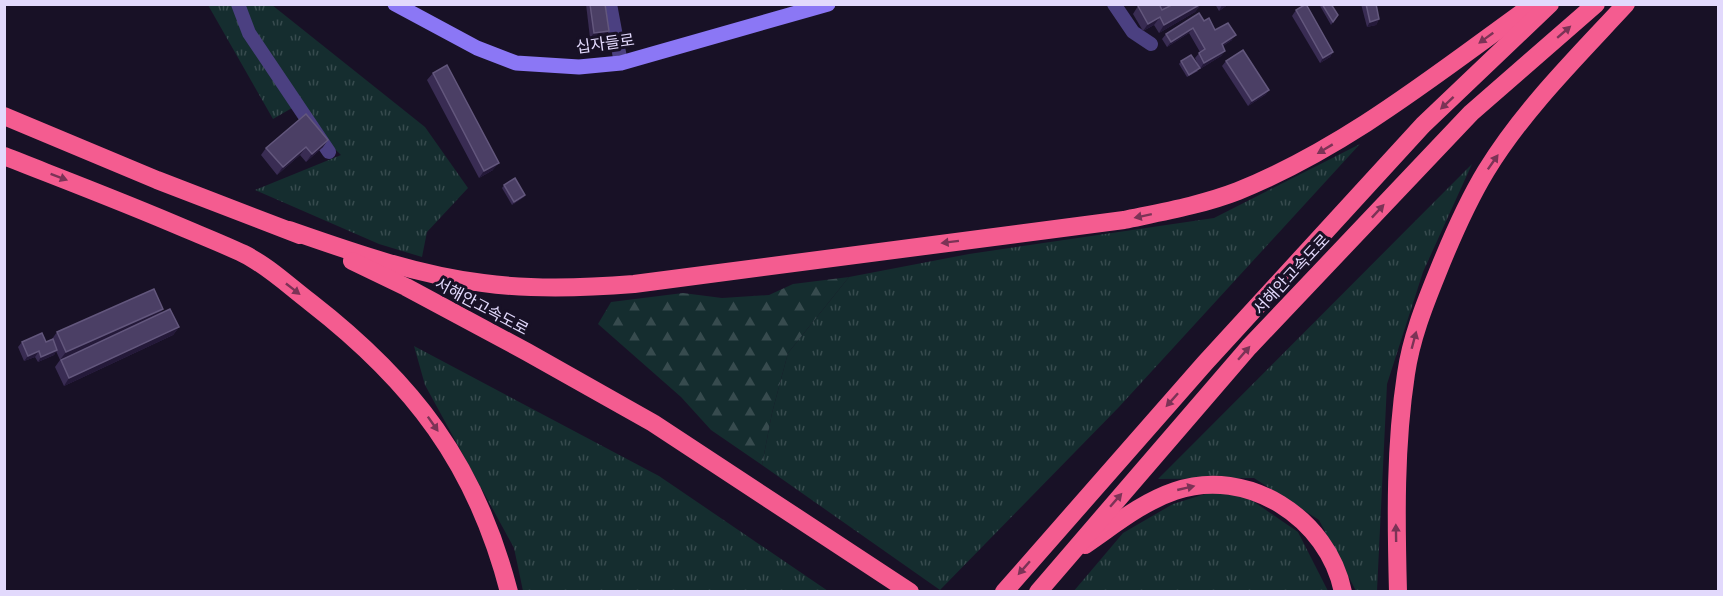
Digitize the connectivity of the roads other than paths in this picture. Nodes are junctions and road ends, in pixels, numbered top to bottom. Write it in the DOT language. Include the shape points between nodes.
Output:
graph roads {
  1 [pos="238,4"];
  2 [pos="395,4"];
  3 [pos="610,4"];
  4 [pos="828,4"];
  5 [pos="1114,4"];
  6 [pos="1534,4"];
  7 [pos="1550,4"];
  8 [pos="1596,4"];
  9 [pos="1626,4"];
  10 [pos="1151,44"];
  11 [pos="621,63"];
  12 [pos="4,116"];
  13 [pos="329,152"];
  14 [pos="4,156"];
  15 [pos="290,230"];
  16 [pos="1064,560"];
  17 [pos="509,591"];
  18 [pos="910,591"];
  19 [pos="1005,591"];
  20 [pos="1038,591"];
  21 [pos="1343,591"];
  22 [pos="1398,591"];
  1 -- 13 [label="street" via="249,33"];
  2 -- 11 [label="main road, 십자들로" via="477,48 516,63 579,67"];
  3 -- 11 [label="street"];
  4 -- 11 [label="main road, 십자들로"];
  5 -- 10 [label="street" via="1133,32"];
  6 -- 15 [label="highway, one-way" via="1315,155 1236,192 1124,220 589,288 483,283 430,273 364,256"];
  7 -- 19 [label="highway, 서해안고속도로, one-way" via="1423,125 1205,363"];
  16 -- 8 [label="highway, 서해안고속도로, one-way" via="1249,347 1471,113"];
  22 -- 9 [label="highway, one-way" via="1397,457 1406,371 1425,303 1455,229 1486,171 1551,85"];
  12 -- 15 [label="highway, 서해안고속도로"];
  14 -- 17 [label="highway, one-way" via="246,255 355,338 406,388 441,436 485,518"];
  15 -- 18 [label="highway, 서해안고속도로" via="416,292 653,423"];
  16 -- 20 [label="highway, 서해안고속도로"];
  16 -- 21 [label="highway, one-way" via="1160,498 1194,486 1231,486 1266,496 1299,516 1324,548"];
}
